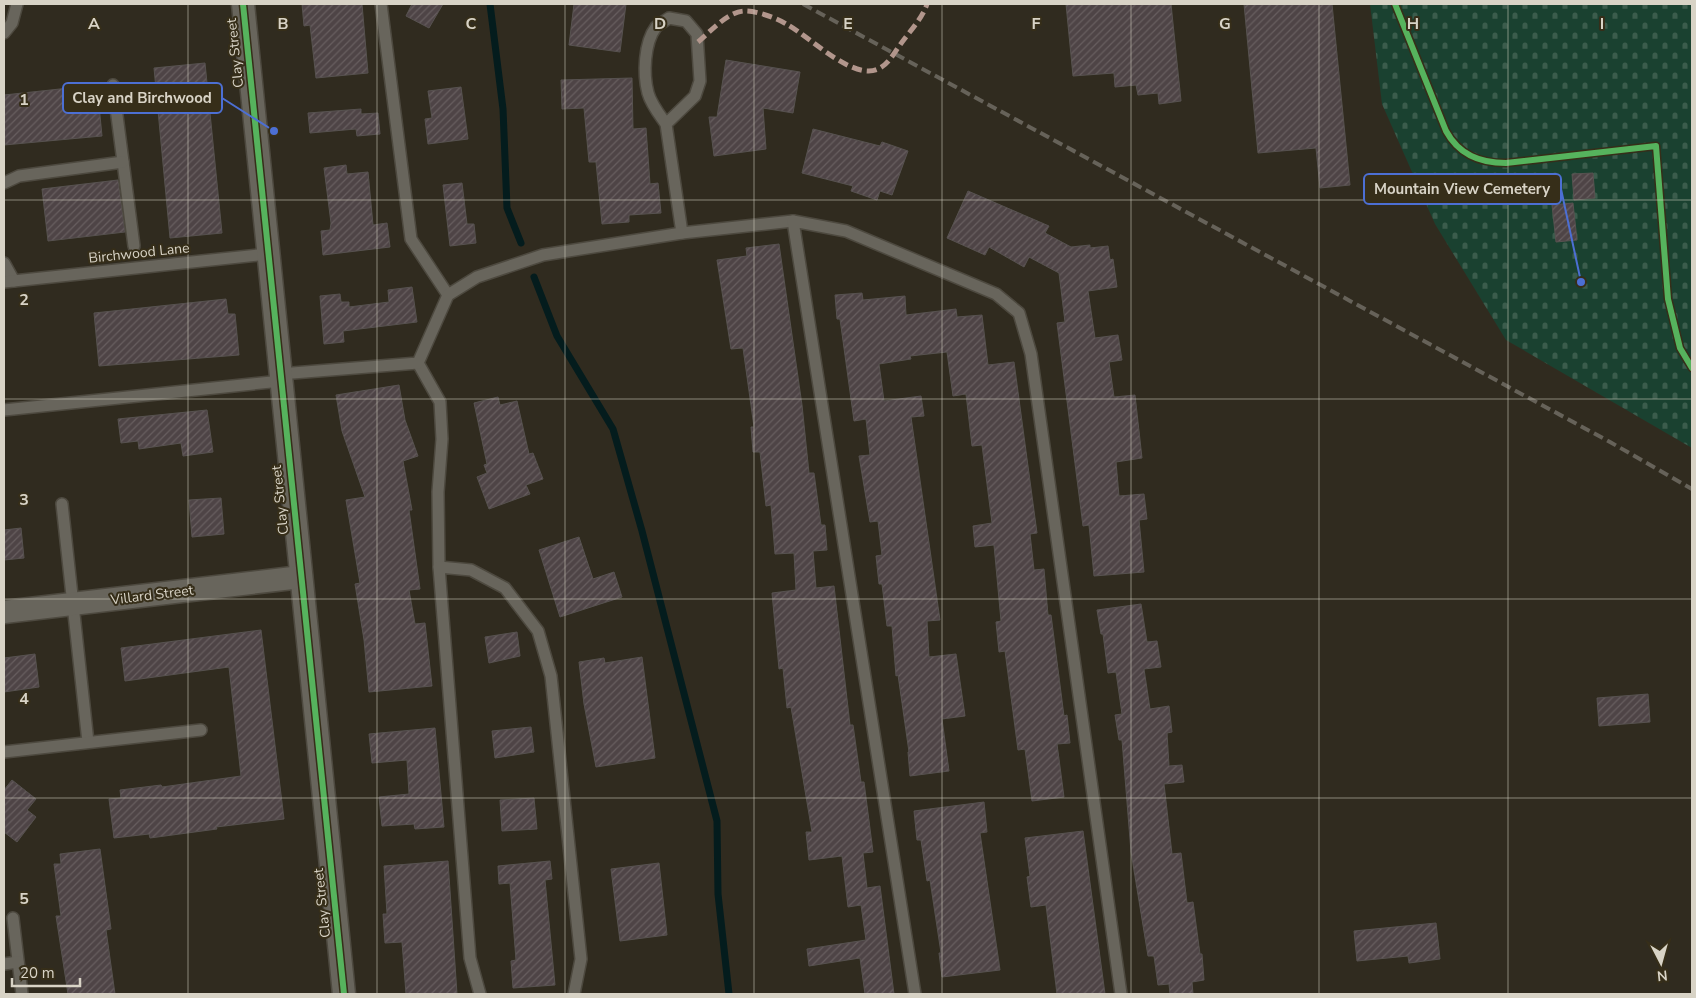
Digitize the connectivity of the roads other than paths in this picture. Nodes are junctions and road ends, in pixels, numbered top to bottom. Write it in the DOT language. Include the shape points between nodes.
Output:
graph roads {
  1 [pos="17,4"];
  2 [pos="243,4"];
  3 [pos="381,4"];
  4 [pos="4,33"];
  5 [pos="113,85"];
  6 [pos="666,124"];
  7 [pos="123,162"];
  8 [pos="4,183"];
  9 [pos="793,221"];
  10 [pos="682,233"];
  11 [pos="134,246"];
  12 [pos="267,254"];
  13 [pos="4,263"];
  14 [pos="9,282"];
  15 [pos="448,295"];
  16 [pos="418,363"];
  17 [pos="281,378"];
  18 [pos="4,410"];
  19 [pos="62,504"];
  20 [pos="439,567"];
  21 [pos="301,577"];
  22 [pos="72,604"];
  23 [pos="4,612"];
  24 [pos="201,730"];
  25 [pos="88,742"];
  26 [pos="4,752"];
  27 [pos="13,918"];
  28 [pos="18,962"];
  29 [pos="4,964"];
  30 [pos="22,994"];
  31 [pos="344,994"];
  32 [pos="480,994"];
  33 [pos="574,994"];
  34 [pos="915,994"];
  35 [pos="1121,994"];
  1 -- 4 [label="lane" via="12,23"];
  2 -- 12 [label="street, Clay Street"];
  3 -- 15 [label="lane" via="411,239"];
  5 -- 7 [label="lane"];
  6 -- 6 [label="lane" via="648,93 646,72 648,44 656,27 669,18 686,21 697,34 700,81 695,96"];
  6 -- 10 [label="lane"];
  7 -- 8 [label="lane" via="27,175"];
  7 -- 11 [label="lane"];
  9 -- 10 [label="lane"];
  9 -- 34 [label="lane"];
  9 -- 35 [label="lane" via="846,231 996,294 1018,313 1032,364"];
  10 -- 15 [label="lane" via="543,255 478,277"];
  12 -- 14 [label="lane, Birchwood Lane"];
  12 -- 17 [label="street, Clay Street"];
  13 -- 14 [label="lane, Birchwood Lane"];
  15 -- 16 [label="lane"];
  16 -- 17 [label="lane"];
  16 -- 20 [label="lane" via="440,402"];
  17 -- 18 [label="lane"];
  17 -- 21 [label="street, Clay Street"];
  19 -- 22 [label="lane"];
  20 -- 32 [label="lane" via="470,958"];
  20 -- 33 [label="lane" via="471,570 505,588 538,631 551,676 581,959"];
  21 -- 22 [label="street, Villard Street"];
  21 -- 31 [label="street, Clay Street"];
  22 -- 23 [label="street, Villard Street"];
  22 -- 25 [label="lane"];
  24 -- 25 [label="lane"];
  25 -- 26 [label="lane"];
  27 -- 28 [label="lane"];
  28 -- 29 [label="lane"];
  28 -- 30 [label="lane"];
}
